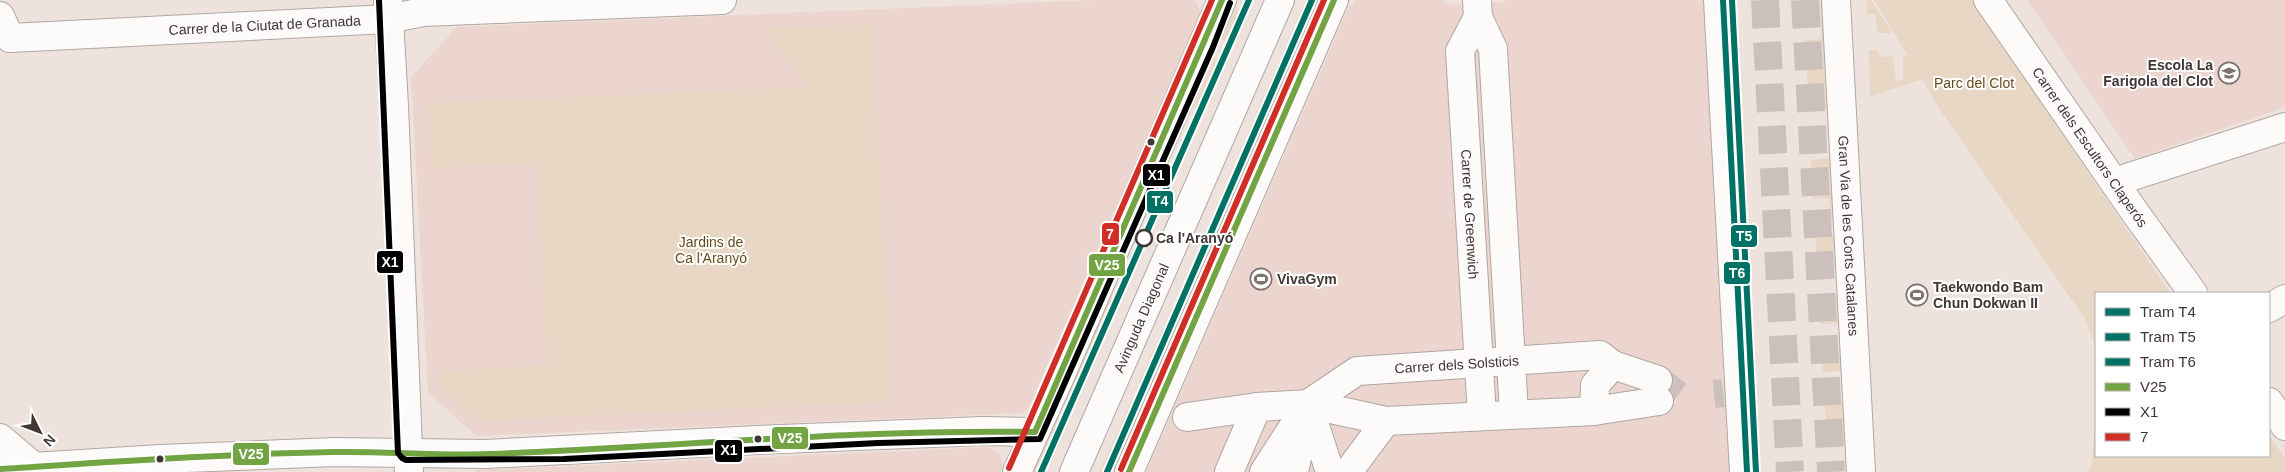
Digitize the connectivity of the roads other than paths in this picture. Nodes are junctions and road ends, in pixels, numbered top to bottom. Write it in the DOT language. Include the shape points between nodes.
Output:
graph roads {
  1 [pos="722,0"];
  2 [pos="1222,0"];
  3 [pos="1280,0"];
  4 [pos="1334,0"];
  5 [pos="1718,0"];
  6 [pos="1836,0"];
  7 [pos="1988,0"];
  8 [pos="1478,7"];
  9 [pos="388,10"];
  10 [pos="3,35"];
  11 [pos="2285,127"];
  12 [pos="2114,182"];
  13 [pos="2192,292"];
  14 [pos="2285,299"];
  15 [pos="2270,307"];
  16 [pos="1510,361"];
  17 [pos="1479,363"];
  18 [pos="1613,365"];
  19 [pos="1308,404"];
  20 [pos="2270,404"];
  21 [pos="1257,407"];
  22 [pos="1594,411"];
  23 [pos="1514,414"];
  24 [pos="1482,416"];
  25 [pos="1187,417"];
  26 [pos="1386,421"];
  27 [pos="2285,426"];
  28 [pos="1035,432"];
  29 [pos="0,438"];
  30 [pos="408,462"];
  31 [pos="1240,468"];
  32 [pos="0,469"];
  33 [pos="32,469"];
  34 [pos="1017,472"];
  35 [pos="1074,472"];
  36 [pos="1129,472"];
  37 [pos="1264,472"];
  38 [pos="1294,472"];
  39 [pos="1330,472"];
  40 [pos="1348,472"];
  41 [pos="1744,472"];
  42 [pos="1861,472"];
  1 -- 9 [label="street, Carrer de la Ciutat de Granada" via="423,12"];
  2 -- 28 [label="street"];
  3 -- 35 [label="street, Avinguda Diagonal"];
  4 -- 36 [label="street"];
  5 -- 41 [label="street"];
  6 -- 42 [label="street, Gran Via de les Corts Catalanes"];
  7 -- 12 [label="street, Carrer dels Escultors Claperós"];
  8 -- 16 [label="street, Carrer de Greenwich" via="1493,49"];
  8 -- 17 [label="street, Carrer de Greenwich" via="1460,51"];
  9 -- 10 [label="street, Carrer de la Ciutat de Granada"];
  9 -- 30 [label="street"];
  11 -- 12 [label="street"];
  12 -- 13 [label="street, Carrer dels Escultors Claperós"];
  14 -- 15 [label="street"];
  16 -- 17 [label="street, Carrer dels Solsticis"];
  16 -- 18 [label="street, Carrer dels Solsticis" via="1600,356"];
  16 -- 23 [label="street, Carrer de Greenwich"];
  17 -- 19 [label="street, Carrer dels Solsticis" via="1357,371"];
  17 -- 24 [label="street, Carrer de Greenwich"];
  18 -- 22 [label="street" via="1595,385"];
  18 -- 22 [label="street, Carrer dels Solsticis" via="1659,391"];
  19 -- 21 [label="street, Carrer dels Solsticis"];
  19 -- 26 [label="street, Carrer dels Solsticis"];
  19 -- 37 [label="street"];
  19 -- 38 [label="street"];
  19 -- 39 [label="street"];
  20 -- 27 [label="street"];
  21 -- 25 [label="street, Carrer dels Solsticis"];
  21 -- 31 [label="street"];
  22 -- 23 [label="street, Carrer dels Solsticis"];
  23 -- 24 [label="street, Carrer dels Solsticis"];
  24 -- 26 [label="street, Carrer dels Solsticis"];
  26 -- 40 [label="street"];
  28 -- 30 [label="street" via="757,440 486,454"];
  28 -- 34 [label="street"];
  29 -- 33 [label="street"];
  30 -- 33 [label="street" via="161,459"];
  32 -- 33 [label="street"];
}
